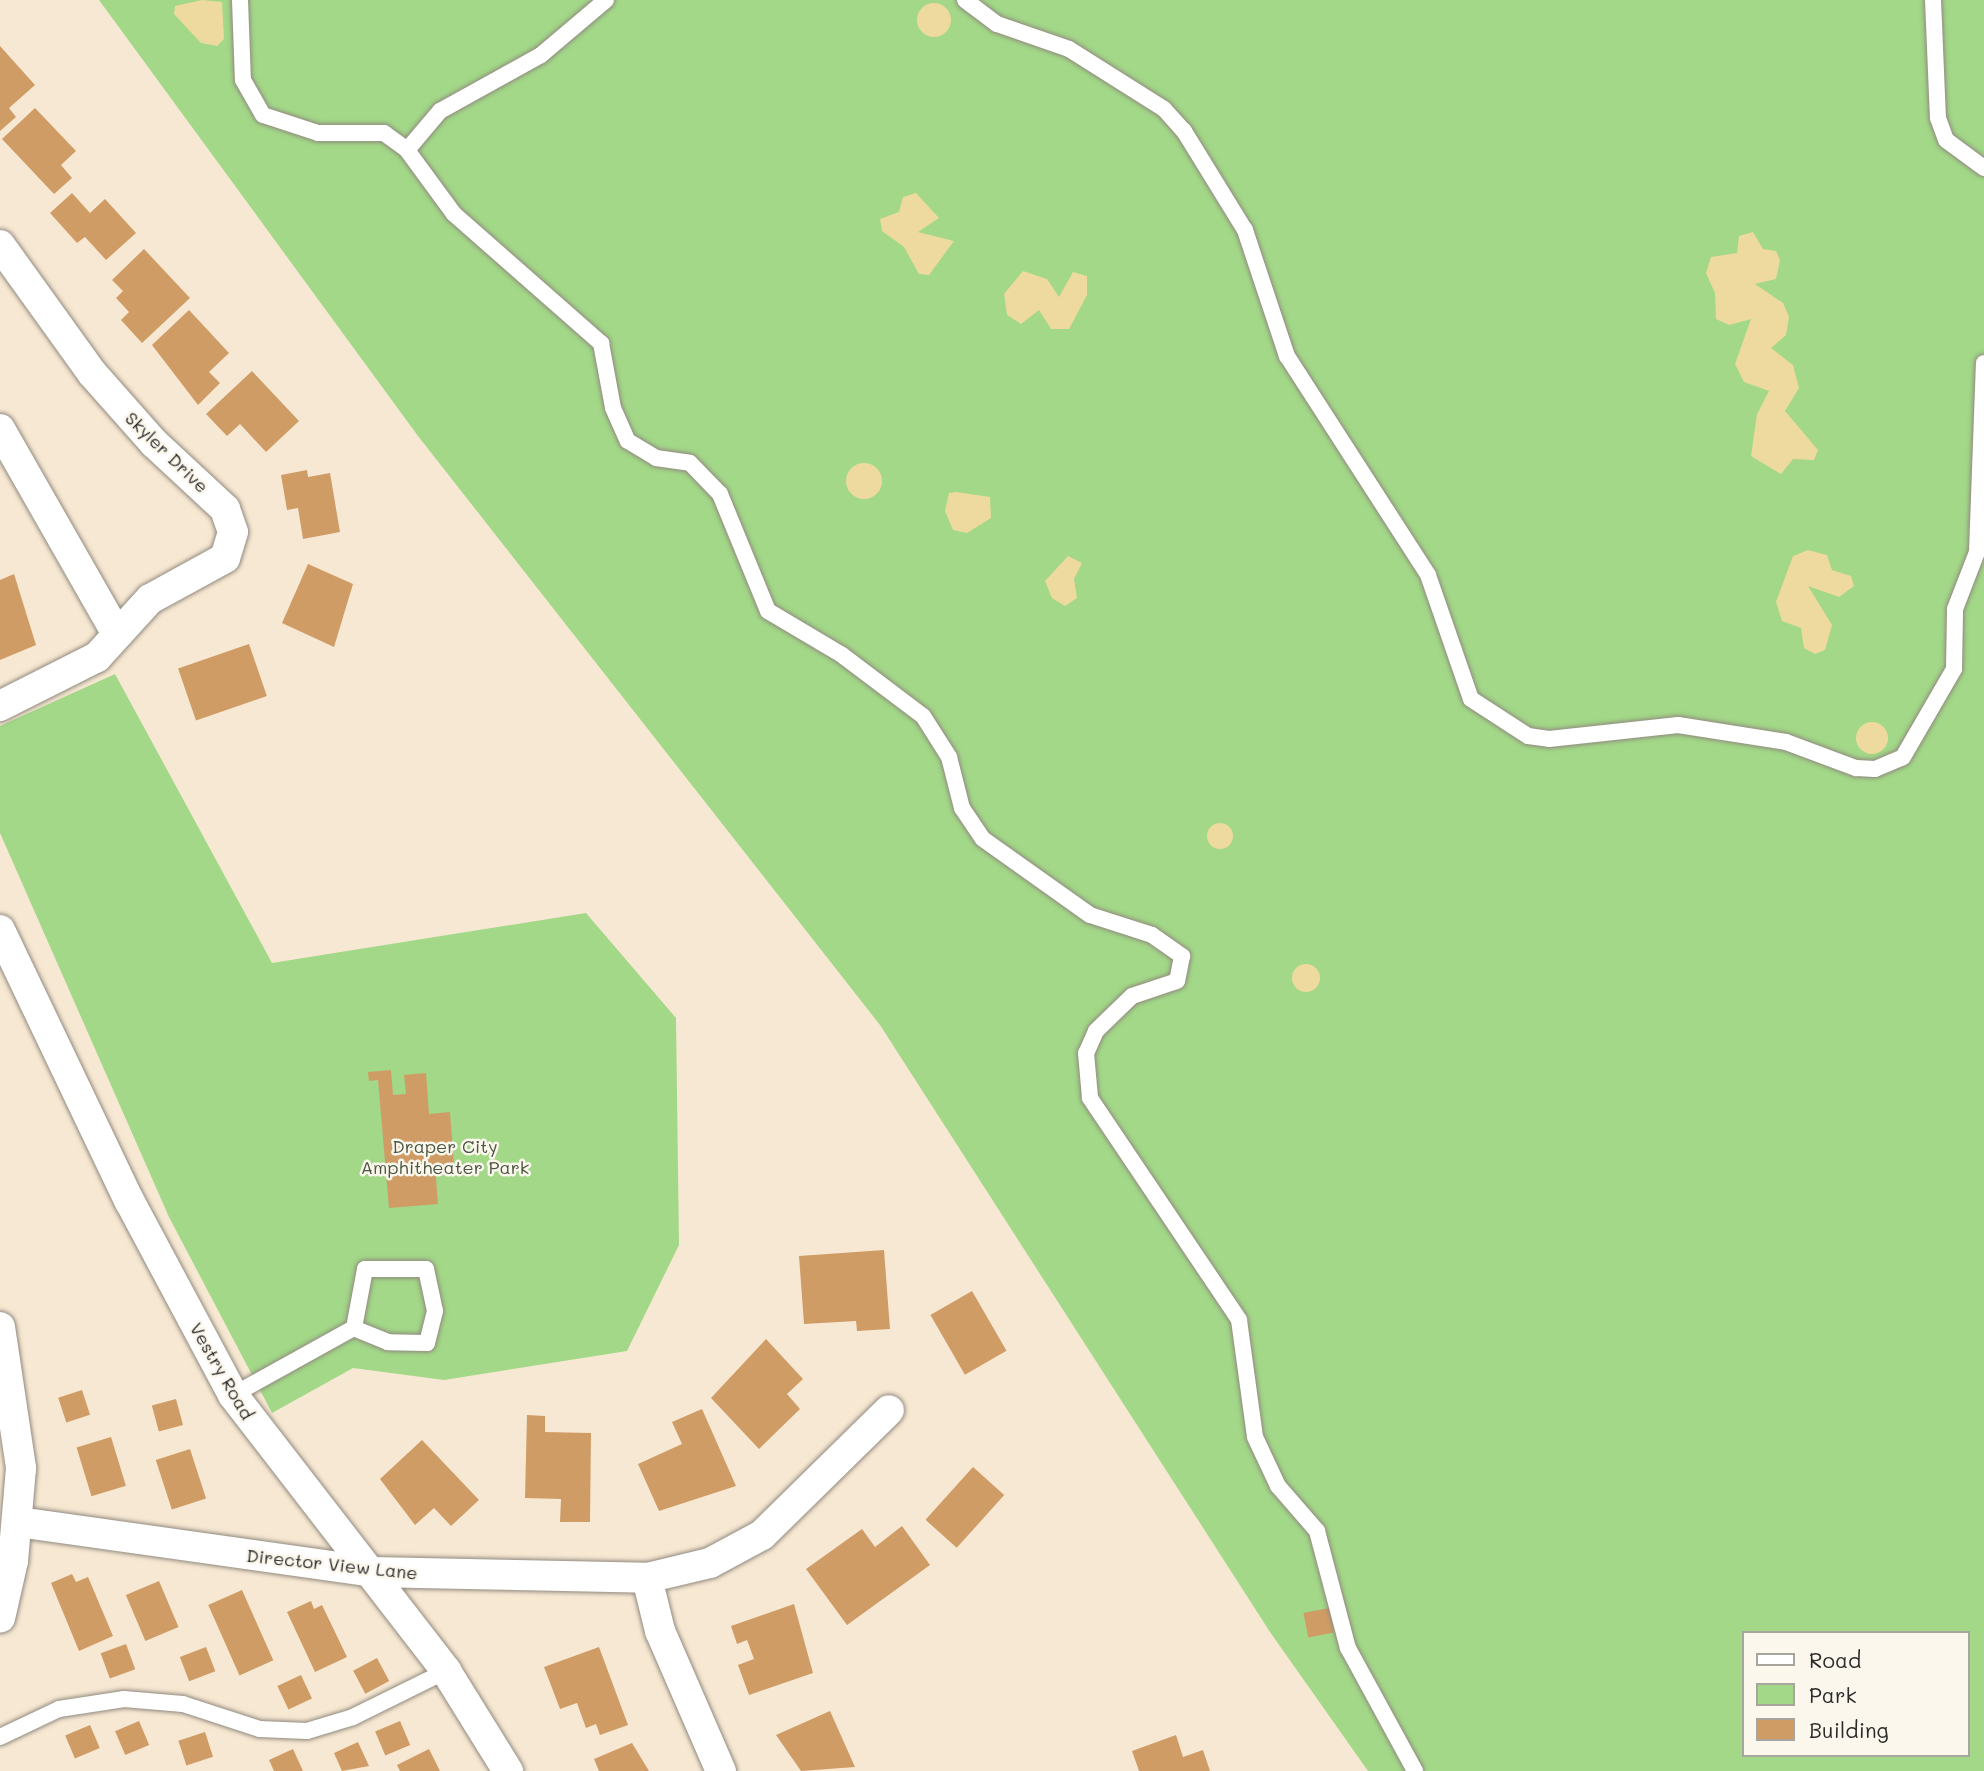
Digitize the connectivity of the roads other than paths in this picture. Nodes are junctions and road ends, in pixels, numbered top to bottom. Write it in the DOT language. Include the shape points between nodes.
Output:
graph roads {
  1 [pos="240,0"];
  2 [pos="606,0"];
  3 [pos="965,0"];
  4 [pos="1933,0"];
  5 [pos="407,150"];
  6 [pos="1984,168"];
  7 [pos="0,245"];
  8 [pos="1984,363"];
  9 [pos="0,429"];
  10 [pos="116,632"];
  11 [pos="0,706"];
  12 [pos="0,930"];
  13 [pos="0,1327"];
  14 [pos="354,1328"];
  15 [pos="233,1395"];
  16 [pos="889,1410"];
  17 [pos="18,1522"];
  18 [pos="372,1572"];
  19 [pos="647,1578"];
  20 [pos="0,1618"];
  21 [pos="446,1671"];
  22 [pos="0,1737"];
  23 [pos="508,1771"];
  24 [pos="721,1771"];
  25 [pos="1415,1771"];
  1 -- 5 [label="lane" via="243,80 263,115 318,133 384,133"];
  2 -- 5 [label="lane" via="541,55 440,111"];
  3 -- 8 [label="lane" via="997,24 1069,49 1164,108 1184,131 1245,230 1287,356 1429,575 1471,699 1528,736 1549,739 1678,725 1786,742 1856,768 1875,769 1903,757 1954,669 1955,609 1977,552"];
  4 -- 6 [label="lane" via="1938,118 1945,140"];
  5 -- 25 [label="lane" via="454,214 601,343 618,426 628,441 656,458 691,463 720,494 768,611 842,655 923,716 949,757 962,808 983,839 1090,915 1152,935 1182,956 1177,981 1132,996 1096,1031 1086,1053 1090,1098 1239,1320 1255,1437 1278,1486 1317,1531 1348,1647"];
  7 -- 10 [label="street, Skyler Drive" via="121,407 231,520 225,558 164,588"];
  9 -- 10 [label="street"];
  10 -- 11 [label="street, Skyler Drive" via="86,666"];
  12 -- 15 [label="street, Vestry Road" via="130,1202"];
  13 -- 17 [label="street" via="18,1415"];
  14 -- 14 [label="lane" via="365,1269 426,1269 435,1311 427,1343 388,1342"];
  14 -- 15 [label="lane"];
  15 -- 18 [label="street, Vestry Road" via="297,1485"];
  16 -- 19 [label="street, Director View Lane" via="761,1535 710,1563"];
  17 -- 18 [label="street, Director View Lane"];
  17 -- 20 [label="street"];
  18 -- 19 [label="street, Director View Lane"];
  18 -- 21 [label="street, Vestry Road"];
  19 -- 24 [label="street" via="660,1631"];
  21 -- 22 [label="lane" via="354,1717 307,1731 260,1729 183,1704 124,1699 60,1709"];
  21 -- 23 [label="street, Vestry Road"];
}
